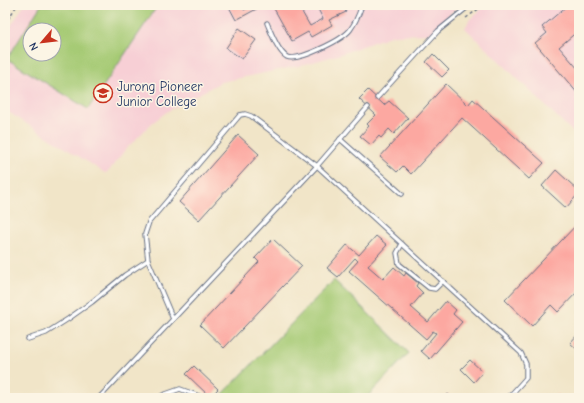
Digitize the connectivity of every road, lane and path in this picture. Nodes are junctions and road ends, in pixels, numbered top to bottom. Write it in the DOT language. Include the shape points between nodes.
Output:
graph roads {
  1 [pos="17,5"];
  2 [pos="362,5"];
  3 [pos="470,5"];
  4 [pos="267,23"];
  5 [pos="5,24"];
  6 [pos="377,98"];
  7 [pos="368,107"];
  8 [pos="340,139"];
  9 [pos="317,166"];
  10 [pos="402,194"];
  11 [pos="402,244"];
  12 [pos="148,260"];
  13 [pos="443,281"];
  14 [pos="173,319"];
  15 [pos="28,340"];
  16 [pos="100,398"];
  17 [pos="159,398"];
  18 [pos="200,398"];
  19 [pos="508,398"];
  1 -- 5 [label="path"];
  2 -- 4 [label="lane" via="350,30 335,42 314,52 291,58 285,56 279,48"];
  3 -- 6 [label="lane" via="438,31"];
  7 -- 8 [label="lane"];
  8 -- 9 [label="lane"];
  8 -- 10 [label="lane"];
  9 -- 11 [label="lane"];
  9 -- 12 [label="lane" via="251,116 240,115 149,222 144,234"];
  9 -- 14 [label="lane"];
  11 -- 13 [label="lane"];
  11 -- 13 [label="lane" via="397,253 399,264 429,288 435,288"];
  12 -- 14 [label="lane"];
  12 -- 15 [label="lane" via="68,319 46,333"];
  13 -- 19 [label="lane" via="521,353 526,364 526,378"];
  14 -- 16 [label="lane"];
  17 -- 18 [label="lane" via="180,389"];
}
